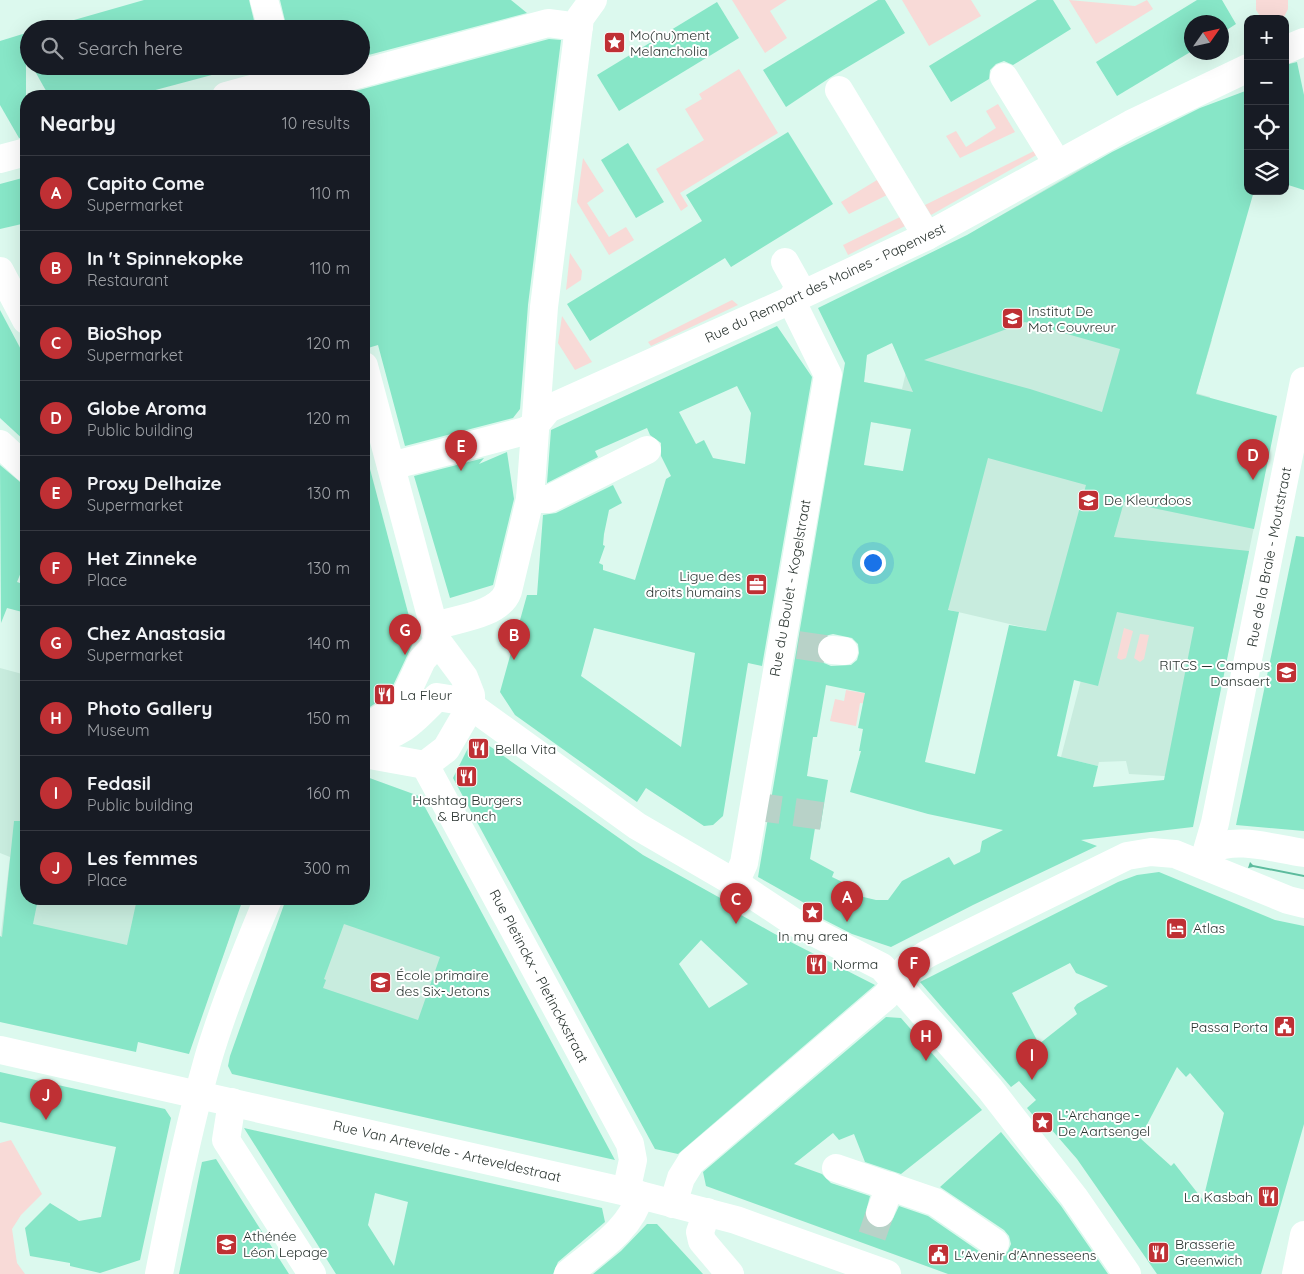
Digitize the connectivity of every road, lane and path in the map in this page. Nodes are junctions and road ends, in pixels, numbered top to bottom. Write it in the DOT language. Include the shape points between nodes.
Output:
graph roads {
  1 [pos="264,0"];
  2 [pos="593,0"];
  3 [pos="270,20"];
  4 [pos="579,28"];
  5 [pos="1304,42"];
  6 [pos="1289,48"];
  7 [pos="1244,70"];
  8 [pos="370,71"];
  9 [pos="356,75"];
  10 [pos="1004,77"];
  11 [pos="287,83"];
  12 [pos="248,90"];
  13 [pos="838,90"];
  14 [pos="20,154"];
  15 [pos="0,159"];
  16 [pos="1057,163"];
  17 [pos="926,236"];
  18 [pos="785,262"];
  19 [pos="0,271"];
  20 [pos="791,300"];
  21 [pos="20,309"];
  22 [pos="370,388"];
  23 [pos="1303,392"];
  24 [pos="534,426"];
  25 [pos="0,444"];
  26 [pos="647,450"];
  27 [pos="20,462"];
  28 [pos="391,466"];
  29 [pos="530,499"];
  30 [pos="436,639"];
  31 [pos="457,701"];
  32 [pos="411,724"];
  33 [pos="370,725"];
  34 [pos="370,740"];
  35 [pos="370,755"];
  36 [pos="425,760"];
  37 [pos="1304,853"];
  38 [pos="1206,858"];
  39 [pos="735,883"];
  40 [pos="1304,904"];
  41 [pos="266,905"];
  42 [pos="897,982"];
  43 [pos="0,1050"];
  44 [pos="199,1095"];
  45 [pos="232,1102"];
  46 [pos="226,1140"];
  47 [pos="186,1148"];
  48 [pos="836,1168"];
  49 [pos="890,1186"];
  50 [pos="633,1193"];
  51 [pos="673,1204"];
  52 [pos="707,1212"];
  53 [pos="880,1212"];
  54 [pos="1304,1235"];
  55 [pos="995,1244"];
  56 [pos="159,1274"];
  57 [pos="312,1274"];
  58 [pos="568,1274"];
  59 [pos="730,1274"];
  60 [pos="887,1274"];
  61 [pos="1127,1274"];
  62 [pos="1296,1274"];
  1 -- 3 [label="street"];
  2 -- 4 [label="street" via="583,11"];
  4 -- 8 [label="street" via="548,23"];
  4 -- 24 [label="street" via="544,307"];
  5 -- 6 [label="street"];
  7 -- 16 [label="street, Rue du Rempart des Moines - Papenvest"];
  9 -- 11 [label="street" via="308,88"];
  10 -- 16 [label="street"];
  11 -- 12 [label="street"];
  13 -- 17 [label="street"];
  14 -- 15 [label="street"];
  16 -- 17 [label="street, Rue du Rempart des Moines - Papenvest"];
  17 -- 20 [label="street, Rue du Rempart des Moines - Papenvest"];
  18 -- 20 [label="street" via="799,288"];
  19 -- 21 [label="street"];
  20 -- 24 [label="street, Rue du Rempart des Moines - Papenvest" via="548,409"];
  20 -- 39 [label="street, Rue du Boulet - Kogelstraat" via="828,375 789,644 744,863"];
  22 -- 28 [label="street"];
  23 -- 38 [label="street, Rue de la Braie - Moutstraat"];
  24 -- 28 [label="street, Rue du Rempart des Moines - Papenvest"];
  24 -- 29 [label="street"];
  25 -- 27 [label="street"];
  26 -- 29 [label="street" via="549,500"];
  28 -- 30 [label="street"];
  29 -- 30 [label="street" via="503,602"];
  30 -- 31 [label="street"];
  30 -- 31 [label="street" via="469,685"];
  30 -- 33 [label="street" via="400,705"];
  31 -- 32 [label="street"];
  31 -- 36 [label="street" via="446,749"];
  31 -- 39 [label="street" via="637,826"];
  32 -- 34 [label="street" via="383,739"];
  32 -- 36 [label="street, Rue Pletinckx - Pletinckxstraat"];
  35 -- 36 [label="street"];
  36 -- 50 [label="street, Rue Pletinckx - Pletinckxstraat" via="630,1144"];
  37 -- 38 [label="street" via="1236,843 1219,844"];
  38 -- 40 [label="street" via="1288,900"];
  38 -- 42 [label="street" via="1151,852 1127,856 916,960"];
  39 -- 42 [label="street" via="792,921 882,967"];
  41 -- 44 [label="street" via="213,1044"];
  42 -- 51 [label="street" via="886,996 691,1162 681,1178"];
  42 -- 61 [label="street" via="990,1089 1074,1197"];
  43 -- 44 [label="street, Rue Van Artevelde - Arteveldestraat"];
  44 -- 45 [label="street, Rue Van Artevelde - Arteveldestraat"];
  44 -- 47 [label="street"];
  45 -- 46 [label="street"];
  45 -- 50 [label="street, Rue Van Artevelde - Arteveldestraat"];
  46 -- 47 [label="street"];
  46 -- 57 [label="street"];
  47 -- 56 [label="street"];
  48 -- 49 [label="street"];
  49 -- 53 [label="street"];
  49 -- 55 [label="street" via="935,1202"];
  50 -- 51 [label="street, Rue Van Artevelde - Arteveldestraat"];
  50 -- 58 [label="street, Rue Pletinckx - Pletinckxstraat" via="633,1215"];
  51 -- 52 [label="street, Rue Van Artevelde - Arteveldestraat"];
  52 -- 59 [label="street" via="700,1232 702,1242"];
  52 -- 60 [label="street, Rue Van Artevelde - Arteveldestraat"];
  54 -- 62 [label="street"];
}
